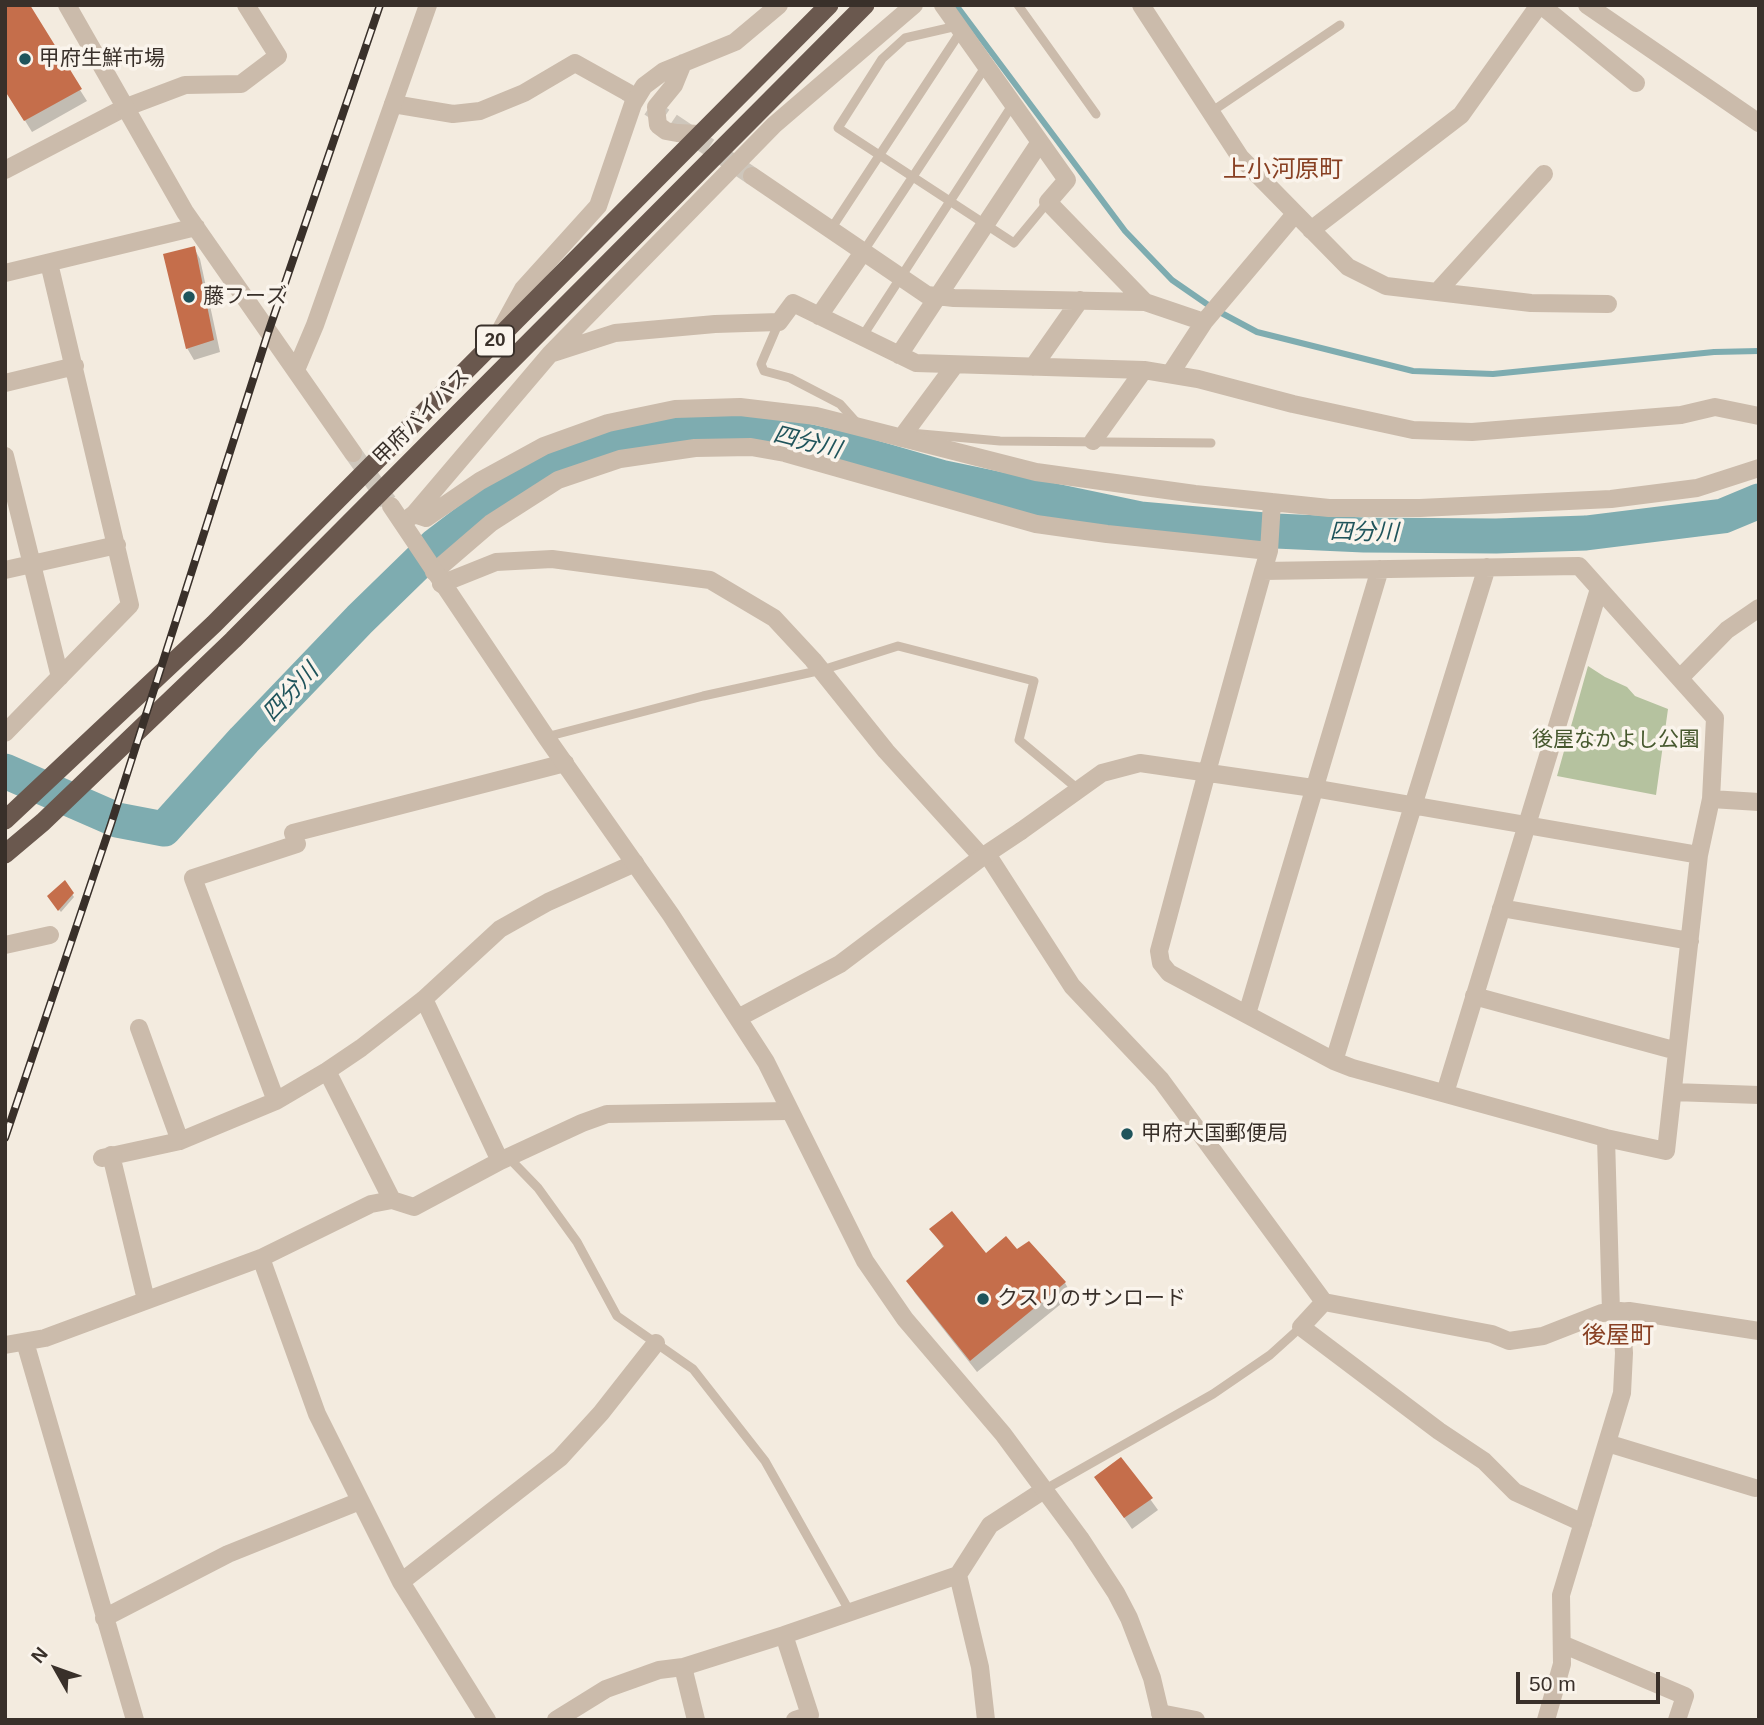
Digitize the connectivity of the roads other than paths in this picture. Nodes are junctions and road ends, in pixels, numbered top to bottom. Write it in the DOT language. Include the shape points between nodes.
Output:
graph roads {
  1 [pos="67,5"];
  2 [pos="246,5"];
  3 [pos="428,5"];
  4 [pos="779,5"];
  5 [pos="829,5"];
  6 [pos="865,5"];
  7 [pos="914,5"];
  8 [pos="943,5"];
  9 [pos="1018,5"];
  10 [pos="1141,5"];
  11 [pos="1540,5"];
  12 [pos="1587,5"];
  13 [pos="1340,25"];
  14 [pos="959,29"];
  15 [pos="683,63"];
  16 [pos="986,66"];
  17 [pos="1636,83"];
  18 [pos="627,92"];
  19 [pos="393,104"];
  20 [pos="1013,104"];
  21 [pos="124,108"];
  22 [pos="1210,113"];
  23 [pos="1096,114"];
  24 [pos="1759,123"];
  25 [pos="700,134"];
  26 [pos="1040,142"];
  27 [pos="880,155"];
  28 [pos="5,170"];
  29 [pos="1544,174"];
  30 [pos="752,176"];
  31 [pos="914,177"];
  32 [pos="950,200"];
  33 [pos="1048,202"];
  34 [pos="1295,214"];
  35 [pos="987,223"];
  36 [pos="195,227"];
  37 [pos="831,229"];
  38 [pos="1311,230"];
  39 [pos="863,252"];
  40 [pos="49,262"];
  41 [pos="5,273"];
  42 [pos="900,277"];
  43 [pos="1437,292"];
  44 [pos="937,297"];
  45 [pos="1080,300"];
  46 [pos="1145,302"];
  47 [pos="1608,304"];
  48 [pos="819,316"];
  49 [pos="1205,321"];
  50 [pos="779,322"];
  51 [pos="862,337"];
  52 [pos="495,342"];
  53 [pos="550,354"];
  54 [pos="899,355"];
  55 [pos="955,365"];
  56 [pos="75,366"];
  57 [pos="1033,367"];
  58 [pos="296,370"];
  59 [pos="1144,370"];
  60 [pos="1171,374"];
  61 [pos="5,383"];
  62 [pos="1759,416"];
  63 [pos="860,427"];
  64 [pos="903,435"];
  65 [pos="1093,441"];
  66 [pos="1211,443"];
  67 [pos="354,453"];
  68 [pos="5,456"];
  69 [pos="1759,468"];
  70 [pos="391,506"];
  71 [pos="1272,507"];
  72 [pos="408,518"];
  73 [pos="117,545"];
  74 [pos="1269,547"];
  75 [pos="32,564"];
  76 [pos="1487,567"];
  77 [pos="1380,569"];
  78 [pos="5,570"];
  79 [pos="1263,571"];
  80 [pos="438,578"];
  81 [pos="1600,589"];
  82 [pos="1759,608"];
  83 [pos="822,670"];
  84 [pos="60,677"];
  85 [pos="1680,678"];
  86 [pos="5,733"];
  87 [pos="545,737"];
  88 [pos="565,763"];
  89 [pos="1207,772"];
  90 [pos="1313,788"];
  91 [pos="1079,790"];
  92 [pos="1711,799"];
  93 [pos="1759,802"];
  94 [pos="1414,805"];
  95 [pos="5,820"];
  96 [pos="1526,825"];
  97 [pos="5,854"];
  98 [pos="985,855"];
  99 [pos="1699,855"];
  100 [pos="635,863"];
  101 [pos="1501,908"];
  102 [pos="50,935"];
  103 [pos="1690,941"];
  104 [pos="5,945"];
  105 [pos="1474,996"];
  106 [pos="424,999"];
  107 [pos="1247,1014"];
  108 [pos="738,1018"];
  109 [pos="139,1028"];
  110 [pos="1677,1051"];
  111 [pos="1334,1061"];
  112 [pos="327,1071"];
  113 [pos="1672,1092"];
  114 [pos="1445,1093"];
  115 [pos="1759,1095"];
  116 [pos="276,1101"];
  117 [pos="789,1111"];
  118 [pos="1606,1138"];
  119 [pos="180,1141"];
  120 [pos="504,1159"];
  121 [pos="392,1200"];
  122 [pos="261,1258"];
  123 [pos="146,1300"];
  124 [pos="1324,1302"];
  125 [pos="1616,1312"];
  126 [pos="1301,1327"];
  127 [pos="1759,1331"];
  128 [pos="24,1342"];
  129 [pos="656,1343"];
  130 [pos="5,1345"];
  131 [pos="1607,1443"];
  132 [pos="1755,1488"];
  133 [pos="1044,1490"];
  134 [pos="360,1501"];
  135 [pos="1583,1523"];
  136 [pos="958,1575"];
  137 [pos="401,1582"];
  138 [pos="850,1612"];
  139 [pos="104,1618"];
  140 [pos="785,1635"];
  141 [pos="1562,1644"];
  142 [pos="683,1667"];
  143 [pos="1161,1717"];
  144 [pos="135,1720"];
  145 [pos="487,1720"];
  146 [pos="556,1720"];
  147 [pos="696,1720"];
  148 [pos="795,1720"];
  149 [pos="986,1720"];
  150 [pos="1196,1720"];
  151 [pos="1546,1720"];
  152 [pos="1677,1720"];
  1 -- 21 [label="street"];
  2 -- 21 [label="street" via="278,56 242,84 184,85"];
  3 -- 19 [label="street"];
  4 -- 15 [label="street" via="735,42"];
  5 -- 25 [label="highway, 甲府バイパス / 20"];
  6 -- 97 [label="highway, 甲府バイパス / 20" via="233,640"];
  7 -- 53 [label="street" via="774,125"];
  8 -- 14 [label="street"];
  9 -- 23 [label="lane"];
  10 -- 22 [label="street"];
  11 -- 17 [label="street"];
  11 -- 38 [label="street" via="1461,114"];
  12 -- 24 [label="street"];
  13 -- 22 [label="lane"];
  14 -- 16 [label="street"];
  14 -- 27 [label="lane"];
  14 -- 27 [label="lane" via="905,38 882,60 838,128"];
  15 -- 25 [label="street" via="674,85 656,107 658,125 677,134"];
  15 -- 52 [label="street" via="645,86 633,104 598,206 523,289"];
  16 -- 20 [label="street"];
  16 -- 31 [label="lane"];
  18 -- 19 [label="street" via="575,63 524,93 480,111 453,114"];
  19 -- 58 [label="street"];
  20 -- 26 [label="street"];
  20 -- 32 [label="lane"];
  21 -- 28 [label="street"];
  21 -- 36 [label="street"];
  22 -- 34 [label="street" via="1240,157"];
  25 -- 52 [label="highway, 甲府バイパス / 20"];
  26 -- 33 [label="street" via="1067,180"];
  26 -- 35 [label="street"];
  27 -- 31 [label="lane"];
  27 -- 37 [label="lane"];
  29 -- 43 [label="street"];
  30 -- 37 [label="street"];
  31 -- 32 [label="lane"];
  31 -- 39 [label="lane"];
  32 -- 35 [label="lane"];
  32 -- 42 [label="lane"];
  33 -- 35 [label="lane" via="1014,243"];
  33 -- 46 [label="street"];
  34 -- 38 [label="street"];
  34 -- 49 [label="street"];
  35 -- 44 [label="street"];
  36 -- 40 [label="street"];
  36 -- 58 [label="street"];
  37 -- 39 [label="street"];
  38 -- 43 [label="street" via="1348,267 1385,286"];
  39 -- 42 [label="street"];
  39 -- 48 [label="street"];
  40 -- 41 [label="street"];
  40 -- 56 [label="street"];
  42 -- 44 [label="street"];
  42 -- 51 [label="lane"];
  43 -- 47 [label="street" via="1531,303"];
  44 -- 45 [label="street"];
  44 -- 54 [label="street"];
  45 -- 46 [label="street"];
  45 -- 57 [label="street"];
  46 -- 49 [label="street"];
  48 -- 50 [label="street" via="793,303"];
  48 -- 51 [label="street"];
  49 -- 60 [label="street"];
  50 -- 53 [label="street" via="615,333"];
  50 -- 63 [label="lane" via="761,364 764,372 790,378 840,404"];
  51 -- 54 [label="street"];
  52 -- 95 [label="highway, 甲府バイパス / 20" via="214,624"];
  53 -- 72 [label="street"];
  54 -- 55 [label="street" via="916,363"];
  55 -- 57 [label="street"];
  55 -- 64 [label="street"];
  56 -- 61 [label="street"];
  56 -- 73 [label="street"];
  57 -- 59 [label="street"];
  58 -- 67 [label="street"];
  59 -- 60 [label="street"];
  59 -- 65 [label="street"];
  60 -- 62 [label="street" via="1413,430 1472,432 1681,415 1715,407"];
  63 -- 64 [label="street"];
  63 -- 72 [label="street" via="816,416 740,407 675,410 608,423 544,446 426,518"];
  64 -- 65 [label="lane"];
  64 -- 71 [label="street" via="1036,472"];
  65 -- 66 [label="lane"];
  68 -- 75 [label="street"];
  69 -- 71 [label="street" via="1697,488 1611,499 1420,508"];
  70 -- 72 [label="street"];
  71 -- 74 [label="street"];
  72 -- 80 [label="street" via="412,538"];
  73 -- 75 [label="street"];
  73 -- 84 [label="street" via="130,605"];
  74 -- 79 [label="street"];
  74 -- 80 [label="street" via="1036,524 785,453 751,447 695,448 620,458 558,480 491,523"];
  75 -- 78 [label="street"];
  75 -- 84 [label="street"];
  76 -- 77 [label="street"];
  76 -- 81 [label="street" via="1579,566"];
  76 -- 94 [label="street"];
  77 -- 79 [label="street"];
  77 -- 90 [label="street"];
  79 -- 89 [label="street"];
  80 -- 83 [label="street" via="496,562 552,559 710,580 775,618"];
  80 -- 87 [label="street"];
  81 -- 85 [label="street"];
  81 -- 96 [label="street"];
  82 -- 85 [label="street" via="1727,630"];
  83 -- 87 [label="lane"];
  83 -- 91 [label="lane" via="898,646 1034,681 1019,740"];
  83 -- 98 [label="street" via="886,751"];
  84 -- 86 [label="street"];
  85 -- 92 [label="street" via="1715,718"];
  87 -- 88 [label="street"];
  88 -- 100 [label="street"];
  88 -- 116 [label="street" via="293,833 297,844 193,878"];
  89 -- 90 [label="street"];
  89 -- 91 [label="street" via="1140,764 1102,773"];
  89 -- 107 [label="street" via="1159,951 1169,973"];
  90 -- 94 [label="street"];
  90 -- 107 [label="street"];
  91 -- 98 [label="street"];
  92 -- 93 [label="street"];
  92 -- 99 [label="street"];
  94 -- 96 [label="street"];
  94 -- 111 [label="street"];
  96 -- 99 [label="street"];
  96 -- 101 [label="street"];
  98 -- 108 [label="street" via="840,964"];
  98 -- 124 [label="street" via="1072,986 1161,1080"];
  99 -- 103 [label="street"];
  100 -- 106 [label="street" via="500,929"];
  100 -- 108 [label="street"];
  101 -- 103 [label="street"];
  101 -- 105 [label="street"];
  102 -- 104 [label="street"];
  103 -- 110 [label="street"];
  105 -- 110 [label="street"];
  105 -- 114 [label="street"];
  106 -- 112 [label="street"];
  106 -- 120 [label="street"];
  107 -- 111 [label="street"];
  108 -- 117 [label="street"];
  109 -- 119 [label="street"];
  110 -- 113 [label="street"];
  111 -- 114 [label="street"];
  112 -- 116 [label="street"];
  112 -- 121 [label="street"];
  113 -- 115 [label="street"];
  113 -- 118 [label="street" via="1666,1151"];
  114 -- 118 [label="street"];
  116 -- 119 [label="street"];
  117 -- 120 [label="street" via="607,1114"];
  117 -- 133 [label="street" via="865,1261 905,1320 1003,1434"];
  118 -- 125 [label="street"];
  119 -- 123 [label="street" via="106,1156"];
  120 -- 121 [label="street" via="414,1207"];
  120 -- 129 [label="lane" via="538,1188 577,1242 617,1316"];
  121 -- 122 [label="street" via="370,1204"];
  122 -- 123 [label="street"];
  122 -- 134 [label="street" via="317,1414"];
  123 -- 128 [label="street"];
  124 -- 125 [label="street" via="1510,1341 1543,1336 1601,1312"];
  124 -- 126 [label="street"];
  125 -- 127 [label="street"];
  125 -- 131 [label="street" via="1624,1353 1622,1393"];
  126 -- 133 [label="lane" via="1213,1394"];
  126 -- 135 [label="street" via="1484,1461 1515,1492"];
  128 -- 130 [label="street"];
  128 -- 139 [label="street"];
  129 -- 137 [label="street" via="560,1458"];
  129 -- 138 [label="lane" via="693,1370 765,1461"];
  131 -- 132 [label="street"];
  131 -- 135 [label="street"];
  133 -- 136 [label="street" via="990,1525"];
  133 -- 143 [label="street" via="1116,1593 1149,1668"];
  134 -- 137 [label="street"];
  134 -- 139 [label="street" via="228,1554"];
  135 -- 141 [label="street" via="1562,1595"];
  136 -- 138 [label="street"];
  136 -- 149 [label="street" via="980,1667"];
  137 -- 145 [label="street"];
  138 -- 140 [label="street"];
  139 -- 144 [label="street"];
  140 -- 142 [label="street"];
  140 -- 148 [label="street" via="810,1715"];
  141 -- 151 [label="street" via="1562,1664"];
  141 -- 152 [label="street" via="1685,1696"];
  142 -- 146 [label="street" via="659,1670 606,1689"];
  142 -- 147 [label="street"];
  143 -- 150 [label="street"];
}
